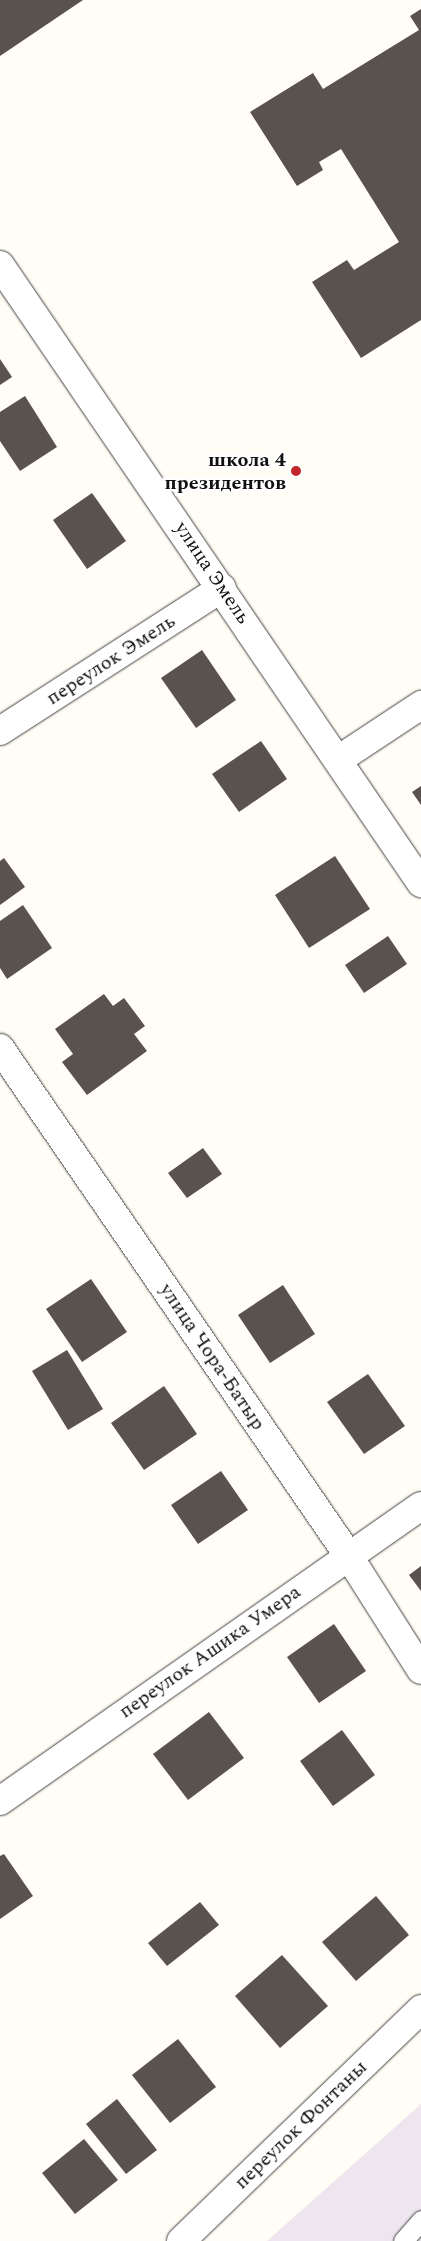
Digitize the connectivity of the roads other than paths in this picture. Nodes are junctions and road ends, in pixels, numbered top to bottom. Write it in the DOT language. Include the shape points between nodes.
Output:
graph roads {
  1 [pos="0,265"];
  2 [pos="222,588"];
  3 [pos="421,705"];
  4 [pos="0,731"];
  5 [pos="338,760"];
  6 [pos="421,883"];
  7 [pos="0,1048"];
  8 [pos="421,1506"];
  9 [pos="348,1554"];
  10 [pos="421,1670"];
  11 [pos="0,1801"];
  12 [pos="421,2009"];
  13 [pos="421,2220"];
  14 [pos="181,2241"];
  15 [pos="403,2241"];
  1 -- 2 [label="street, улица Эмель"];
  2 -- 4 [label="street, переулок Эмель"];
  2 -- 5 [label="street, улица Эмель"];
  3 -- 5 [label="street"];
  5 -- 6 [label="street, улица Эмель"];
  7 -- 9 [label="street, улица Чора-Батыр"];
  8 -- 9 [label="street, переулок Ашика Умера"];
  9 -- 10 [label="street, улица Чора-Батыр"];
  9 -- 11 [label="street, переулок Ашика Умера"];
  12 -- 14 [label="street, переулок Фонтаны"];
  13 -- 15 [label="lane"];
}
